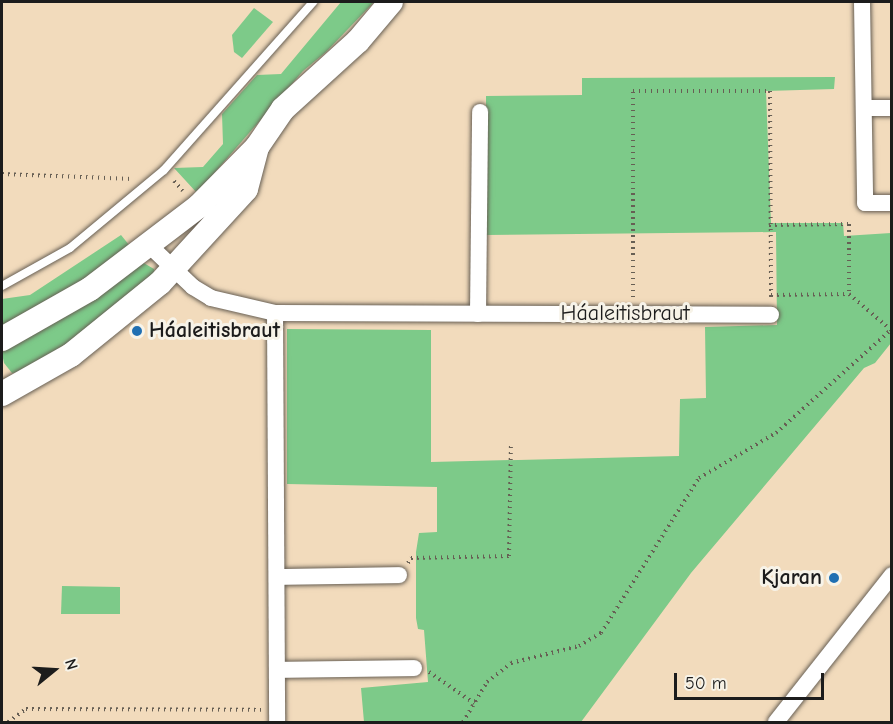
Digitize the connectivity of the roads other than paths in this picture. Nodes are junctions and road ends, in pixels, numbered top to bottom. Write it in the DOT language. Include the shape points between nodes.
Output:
graph roads {
  1 [pos="313,2"];
  2 [pos="391,2"];
  3 [pos="862,2"];
  4 [pos="864,108"];
  5 [pos="891,108"];
  6 [pos="480,112"];
  7 [pos="257,147"];
  8 [pos="891,203"];
  9 [pos="150,246"];
  10 [pos="173,270"];
  11 [pos="2,286"];
  12 [pos="275,313"];
  13 [pos="478,314"];
  14 [pos="771,315"];
  15 [pos="2,339"];
  16 [pos="2,394"];
  17 [pos="399,575"];
  18 [pos="891,575"];
  19 [pos="277,577"];
  20 [pos="414,668"];
  21 [pos="277,670"];
  22 [pos="277,716"];
  23 [pos="776,723"];
  1 -- 11 [label="lane" via="164,170 70,248"];
  2 -- 7 [label="street" via="358,41 283,109"];
  3 -- 4 [label="street"];
  4 -- 5 [label="street"];
  4 -- 8 [label="street" via="865,203"];
  6 -- 13 [label="street"];
  7 -- 9 [label="street" via="199,206"];
  7 -- 10 [label="street" via="246,189"];
  9 -- 10 [label="street, Háaleitisbraut"];
  9 -- 15 [label="street" via="90,289"];
  10 -- 12 [label="street, Háaleitisbraut" via="211,298"];
  10 -- 16 [label="street" via="101,334 57,365"];
  12 -- 13 [label="street, Háaleitisbraut"];
  12 -- 19 [label="street"];
  13 -- 14 [label="street, Háaleitisbraut"];
  17 -- 19 [label="street"];
  18 -- 23 [label="street"];
  19 -- 21 [label="street"];
  20 -- 21 [label="street"];
  21 -- 22 [label="street"];
}
